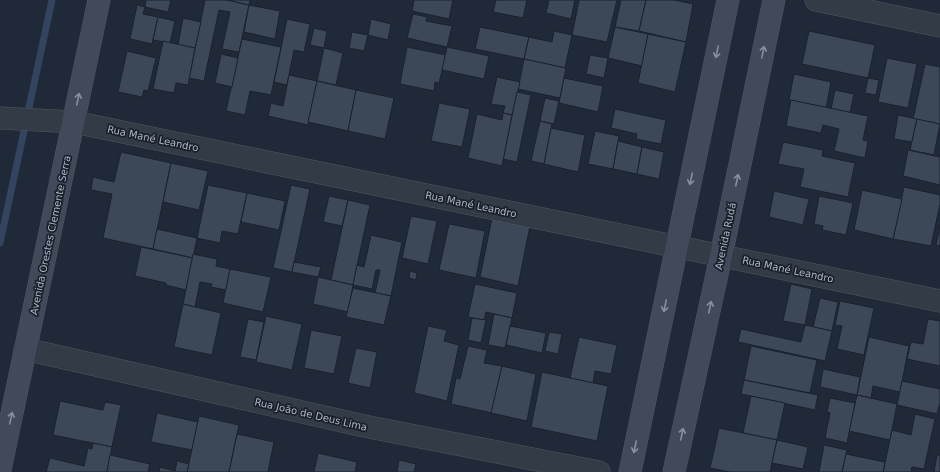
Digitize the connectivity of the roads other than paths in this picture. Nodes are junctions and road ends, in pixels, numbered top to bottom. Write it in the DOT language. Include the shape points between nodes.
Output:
graph roads {
  1 [pos="99,0"];
  2 [pos="728,0"];
  3 [pos="774,0"];
  4 [pos="816,0"];
  5 [pos="940,26"];
  6 [pos="3,118"];
  7 [pos="74,122"];
  8 [pos="677,246"];
  9 [pos="721,256"];
  10 [pos="940,301"];
  11 [pos="25,349"];
  12 [pos="0,470"];
  13 [pos="599,472"];
  14 [pos="630,472"];
  15 [pos="674,472"];
  7 -- 1 [label="street, Avenida Orestes Clemente Serra, one-way"];
  2 -- 8 [label="street, one-way"];
  9 -- 3 [label="street, Avenida Rudá, one-way"];
  4 -- 5 [label="street"];
  6 -- 7 [label="street, Rua Mané Leandro"];
  7 -- 8 [label="street, Rua Mané Leandro"];
  7 -- 11 [label="street, Avenida Orestes Clemente Serra"];
  8 -- 9 [label="street, Rua Mané Leandro"];
  8 -- 14 [label="street, one-way"];
  9 -- 10 [label="street, Rua Mané Leandro"];
  15 -- 9 [label="street, Avenida Rudá, one-way"];
  12 -- 11 [label="street, Avenida Orestes Clemente Serra, one-way"];
  11 -- 13 [label="street, Rua João de Deus Lima" via="364,426"];
}
